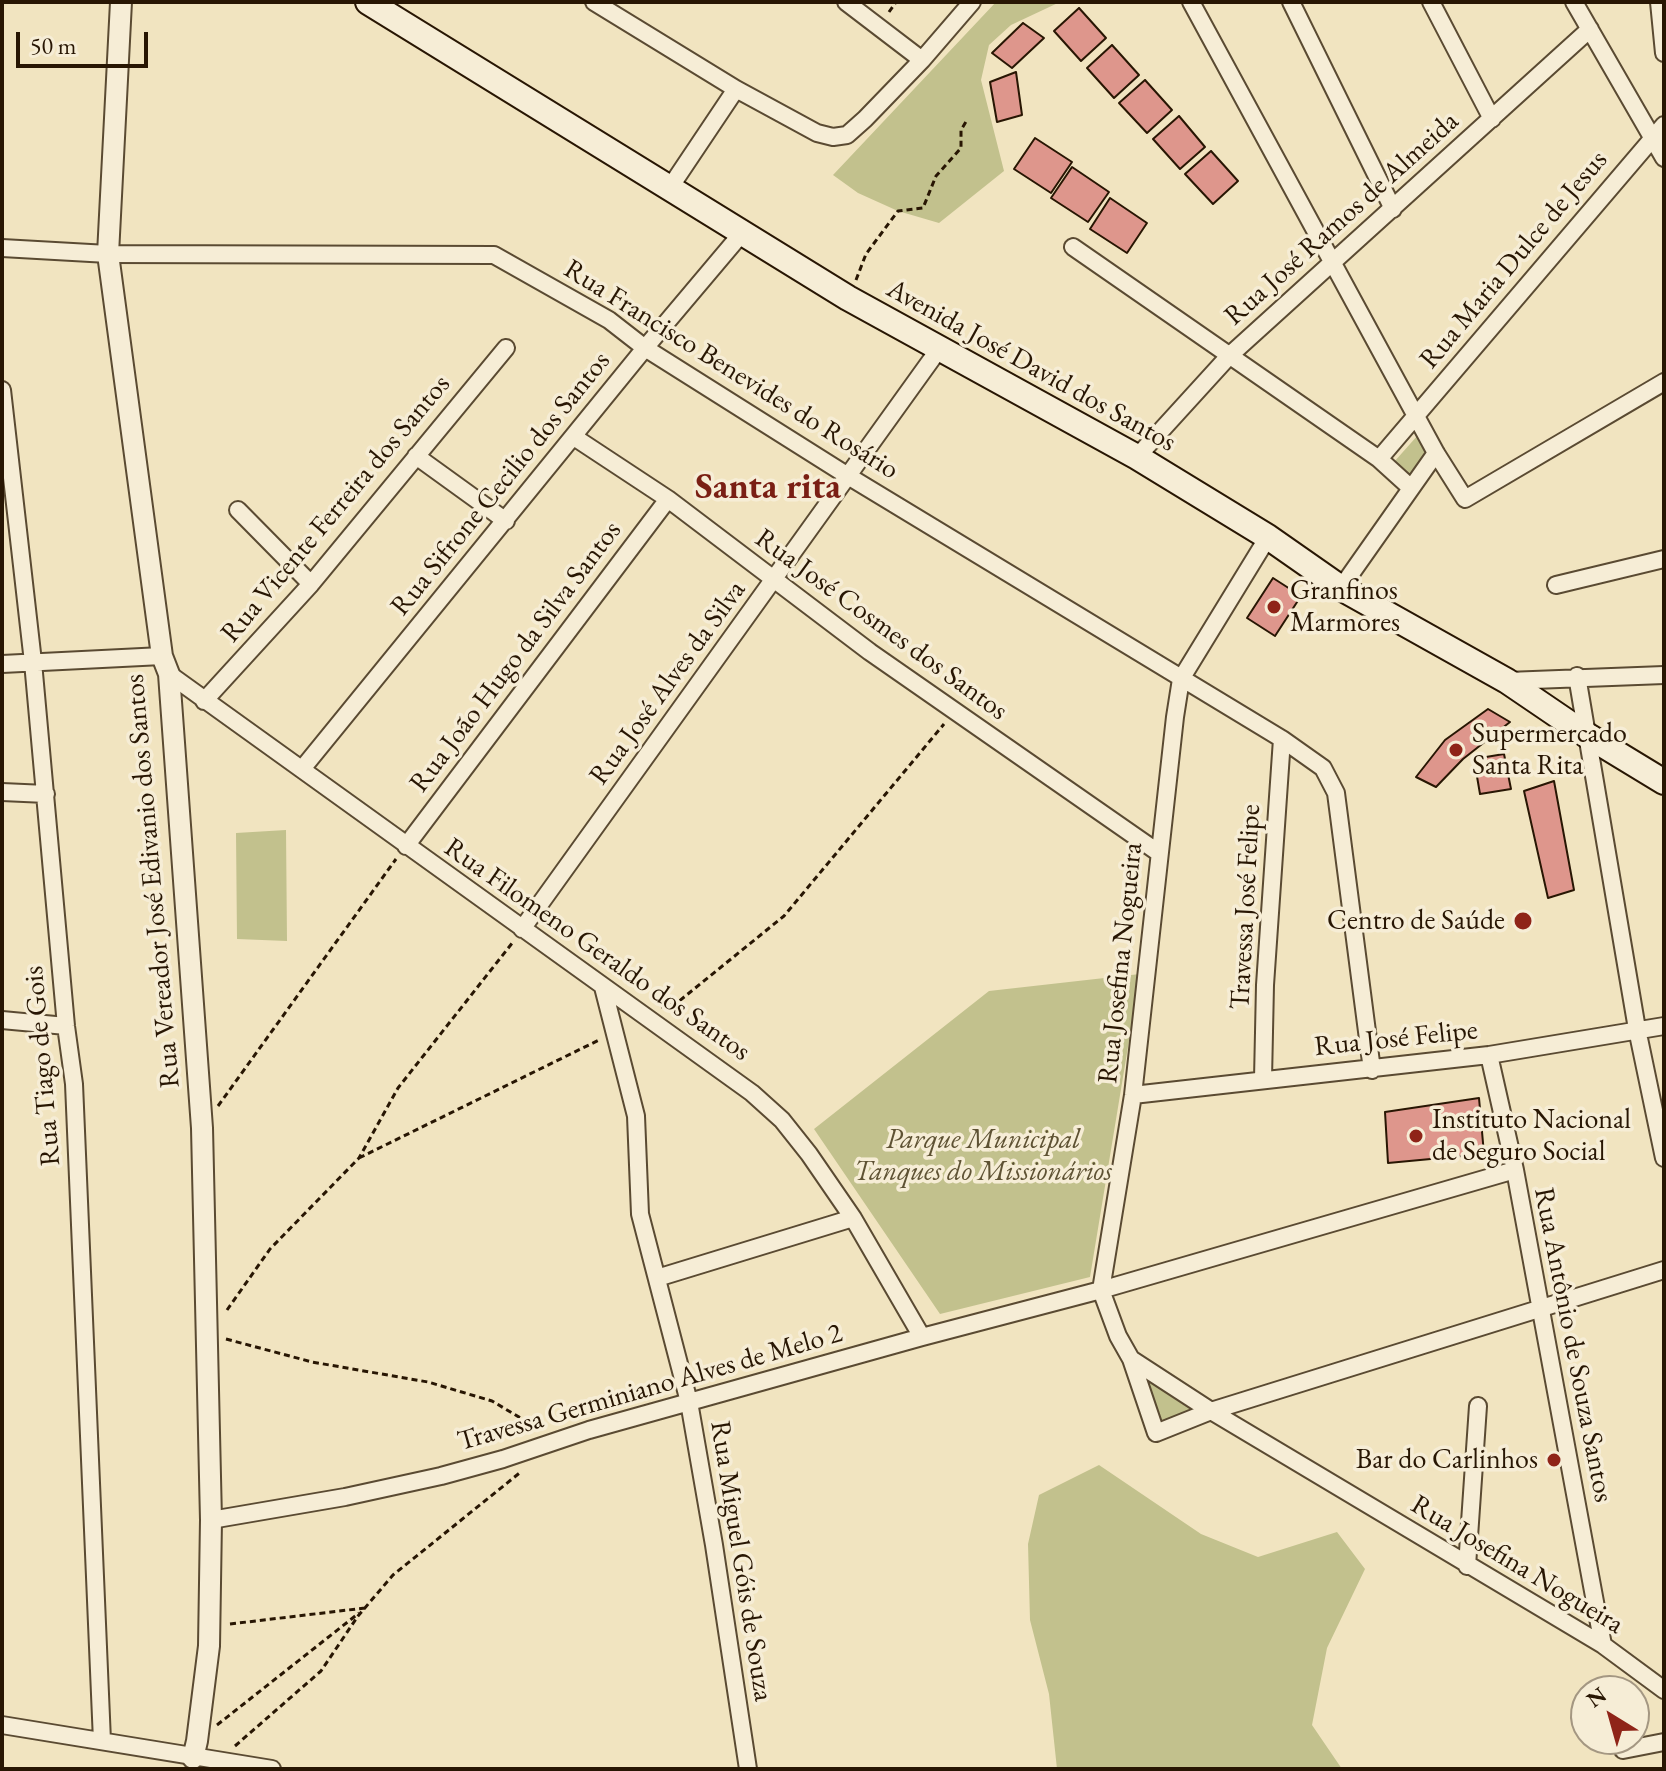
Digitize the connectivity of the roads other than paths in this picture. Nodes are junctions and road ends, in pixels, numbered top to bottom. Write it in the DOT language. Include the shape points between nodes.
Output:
graph roads {
  1 [pos="121,2"];
  2 [pos="368,2"];
  3 [pos="594,2"];
  4 [pos="846,2"];
  5 [pos="972,2"];
  6 [pos="1191,2"];
  7 [pos="1291,2"];
  8 [pos="1431,2"];
  9 [pos="1574,2"];
  10 [pos="1659,2"];
  11 [pos="1590,29"];
  12 [pos="1664,53"];
  13 [pos="922,60"];
  14 [pos="736,89"];
  15 [pos="1492,119"];
  16 [pos="1658,131"];
  17 [pos="1664,158"];
  18 [pos="669,189"];
  19 [pos="1393,209"];
  20 [pos="742,233"];
  21 [pos="1073,247"];
  22 [pos="2,248"];
  23 [pos="108,254"];
  24 [pos="1332,263"];
  25 [pos="506,348"];
  26 [pos="645,348"];
  27 [pos="939,349"];
  28 [pos="1229,356"];
  29 [pos="1664,382"];
  30 [pos="2,390"];
  31 [pos="1416,416"];
  32 [pos="574,437"];
  33 [pos="1436,453"];
  34 [pos="416,456"];
  35 [pos="1137,457"];
  36 [pos="1379,459"];
  37 [pos="848,476"];
  38 [pos="1411,488"];
  39 [pos="668,499"];
  40 [pos="238,510"];
  41 [pos="506,521"];
  42 [pos="1268,537"];
  43 [pos="1664,559"];
  44 [pos="773,581"];
  45 [pos="311,584"];
  46 [pos="1556,585"];
  47 [pos="1341,588"];
  48 [pos="33,662"];
  49 [pos="2,664"];
  50 [pos="165,665"];
  51 [pos="1664,675"];
  52 [pos="1577,676"];
  53 [pos="1181,679"];
  54 [pos="1507,681"];
  55 [pos="204,701"];
  56 [pos="1585,734"];
  57 [pos="1282,739"];
  58 [pos="302,769"];
  59 [pos="1664,782"];
  60 [pos="2,792"];
  61 [pos="46,794"];
  62 [pos="406,846"];
  63 [pos="1159,853"];
  64 [pos="522,929"];
  65 [pos="603,987"];
  66 [pos="2,1020"];
  67 [pos="66,1026"];
  68 [pos="1664,1026"];
  69 [pos="1637,1029"];
  70 [pos="1489,1055"];
  71 [pos="1372,1070"];
  72 [pos="1263,1079"];
  73 [pos="1133,1095"];
  74 [pos="1662,1136"];
  75 [pos="1664,1158"];
  76 [pos="1515,1170"];
  77 [pos="853,1218"];
  78 [pos="1664,1270"];
  79 [pos="657,1278"];
  80 [pos="1101,1290"];
  81 [pos="1540,1309"];
  82 [pos="922,1337"];
  83 [pos="1131,1359"];
  84 [pos="689,1402"];
  85 [pos="1478,1406"];
  86 [pos="1211,1411"];
  87 [pos="211,1520"];
  88 [pos="1467,1566"];
  89 [pos="1603,1645"];
  90 [pos="1664,1690"];
  91 [pos="2,1725"];
  92 [pos="102,1741"];
  93 [pos="194,1756"];
  94 [pos="272,1769"];
  95 [pos="748,1769"];
  1 -- 23 [label="street, Rua Vereador José Edivanio dos Santos"];
  2 -- 18 [label="main road, Avenida José David dos Santos"];
  3 -- 14 [label="street"];
  4 -- 13 [label="street"];
  5 -- 13 [label="street"];
  6 -- 24 [label="street"];
  7 -- 19 [label="street"];
  8 -- 15 [label="street"];
  9 -- 11 [label="street"];
  10 -- 12 [label="street"];
  11 -- 15 [label="street, Rua José Ramos de Almeida"];
  11 -- 16 [label="street"];
  13 -- 14 [label="street" via="847,135 817,133"];
  14 -- 18 [label="street"];
  15 -- 19 [label="street, Rua José Ramos de Almeida"];
  16 -- 17 [label="street"];
  16 -- 31 [label="street, Rua Maria Dulce de Jesus"];
  18 -- 20 [label="main road, Avenida José David dos Santos"];
  19 -- 24 [label="street, Rua José Ramos de Almeida"];
  20 -- 26 [label="street, Rua Sifrone Cecilio dos Santos"];
  20 -- 27 [label="main road, Avenida José David dos Santos"];
  21 -- 28 [label="street"];
  22 -- 23 [label="street, Rua Francisco Benevides do Rosário"];
  23 -- 26 [label="street, Rua Francisco Benevides do Rosário" via="494,255 609,320"];
  23 -- 50 [label="street, Rua Vereador José Edivanio dos Santos"];
  24 -- 28 [label="street, Rua José Ramos de Almeida"];
  24 -- 31 [label="street"];
  25 -- 34 [label="street, Rua Vicente Ferreira dos Santos"];
  26 -- 32 [label="street, Rua Sifrone Cecilio dos Santos"];
  26 -- 37 [label="street, Rua Francisco Benevides do Rosário"];
  27 -- 35 [label="main road, Avenida José David dos Santos"];
  27 -- 37 [label="street, Rua José Alves da Silva"];
  28 -- 35 [label="street, Rua José Ramos de Almeida"];
  28 -- 36 [label="street"];
  29 -- 33 [label="street" via="1465,499"];
  30 -- 48 [label="street, Rua Tiago de Gois"];
  31 -- 33 [label="street"];
  31 -- 36 [label="street, Rua Maria Dulce de Jesus"];
  32 -- 39 [label="street, Rua José Cosmes dos Santos"];
  32 -- 41 [label="street, Rua Sifrone Cecilio dos Santos"];
  33 -- 38 [label="street"];
  34 -- 41 [label="street"];
  34 -- 45 [label="street, Rua Vicente Ferreira dos Santos"];
  35 -- 42 [label="main road, Avenida José David dos Santos"];
  36 -- 38 [label="street"];
  37 -- 44 [label="street, Rua José Alves da Silva"];
  37 -- 53 [label="street, Rua Francisco Benevides do Rosário"];
  38 -- 47 [label="street"];
  39 -- 44 [label="street, Rua José Cosmes dos Santos"];
  39 -- 62 [label="street, Rua João Hugo da Silva Santos"];
  40 -- 45 [label="street"];
  41 -- 58 [label="street, Rua Sifrone Cecilio dos Santos"];
  42 -- 47 [label="main road, Avenida José David dos Santos"];
  42 -- 53 [label="street, Rua Josefina Nogueira"];
  43 -- 46 [label="street"];
  44 -- 63 [label="street, Rua José Cosmes dos Santos"];
  44 -- 64 [label="street, Rua José Alves da Silva"];
  45 -- 55 [label="street, Rua Vicente Ferreira dos Santos"];
  47 -- 54 [label="main road, Avenida José David dos Santos"];
  48 -- 49 [label="street"];
  48 -- 50 [label="street"];
  48 -- 61 [label="street, Rua Tiago de Gois"];
  50 -- 55 [label="street, Rua Filomeno Geraldo dos Santos"];
  50 -- 87 [label="street, Rua Vereador José Edivanio dos Santos" via="202,1128"];
  51 -- 52 [label="street"];
  52 -- 54 [label="street"];
  52 -- 56 [label="street"];
  53 -- 57 [label="street, Rua Francisco Benevides do Rosário"];
  53 -- 63 [label="street, Rua Josefina Nogueira"];
  54 -- 56 [label="main road, Avenida José David dos Santos"];
  55 -- 58 [label="street, Rua Filomeno Geraldo dos Santos"];
  56 -- 59 [label="main road, Avenida José David dos Santos"];
  56 -- 69 [label="street"];
  57 -- 71 [label="street, Rua Francisco Benevides do Rosário" via="1323,768 1336,793"];
  57 -- 72 [label="street, Travessa José Felipe"];
  58 -- 62 [label="street, Rua Filomeno Geraldo dos Santos"];
  60 -- 61 [label="street"];
  61 -- 67 [label="street, Rua Tiago de Gois"];
  62 -- 64 [label="street, Rua Filomeno Geraldo dos Santos"];
  63 -- 73 [label="street, Rua Josefina Nogueira"];
  64 -- 65 [label="street, Rua Filomeno Geraldo dos Santos"];
  65 -- 77 [label="street, Rua Filomeno Geraldo dos Santos" via="782,1120"];
  65 -- 79 [label="street, Rua Miguel Góis de Souza" via="636,1116 640,1214"];
  66 -- 67 [label="street"];
  67 -- 92 [label="street, Rua Tiago de Gois" via="74,1084"];
  68 -- 69 [label="street, Rua José Felipe"];
  69 -- 70 [label="street, Rua José Felipe"];
  69 -- 74 [label="street"];
  70 -- 71 [label="street, Rua José Felipe"];
  70 -- 76 [label="street, Rua Antônio de Souza Santos"];
  71 -- 72 [label="street, Rua José Felipe"];
  72 -- 73 [label="street, Rua José Felipe"];
  73 -- 80 [label="street, Rua Josefina Nogueira"];
  74 -- 75 [label="street"];
  76 -- 80 [label="street, Travessa Germiniano Alves de Melo 2"];
  76 -- 81 [label="street, Rua Antônio de Souza Santos"];
  77 -- 79 [label="street"];
  77 -- 82 [label="street, Rua Filomeno Geraldo dos Santos"];
  78 -- 81 [label="street"];
  79 -- 84 [label="street, Rua Miguel Góis de Souza"];
  80 -- 82 [label="street, Travessa Germiniano Alves de Melo 2"];
  80 -- 83 [label="street, Rua Josefina Nogueira"];
  81 -- 86 [label="street"];
  81 -- 89 [label="street, Rua Antônio de Souza Santos"];
  82 -- 84 [label="street, Travessa Germiniano Alves de Melo 2"];
  83 -- 86 [label="street, Rua Josefina Nogueira"];
  83 -- 86 [label="street" via="1156,1433"];
  84 -- 87 [label="street, Travessa Germiniano Alves de Melo 2" via="441,1476"];
  84 -- 95 [label="street, Rua Miguel Góis de Souza"];
  85 -- 88 [label="street"];
  86 -- 88 [label="street, Rua Josefina Nogueira"];
  87 -- 93 [label="street, Rua Vereador José Edivanio dos Santos" via="209,1628"];
  88 -- 89 [label="street, Rua Josefina Nogueira"];
  89 -- 90 [label="street, Rua Josefina Nogueira"];
  91 -- 92 [label="street"];
  92 -- 93 [label="street"];
  93 -- 94 [label="street"];
}
